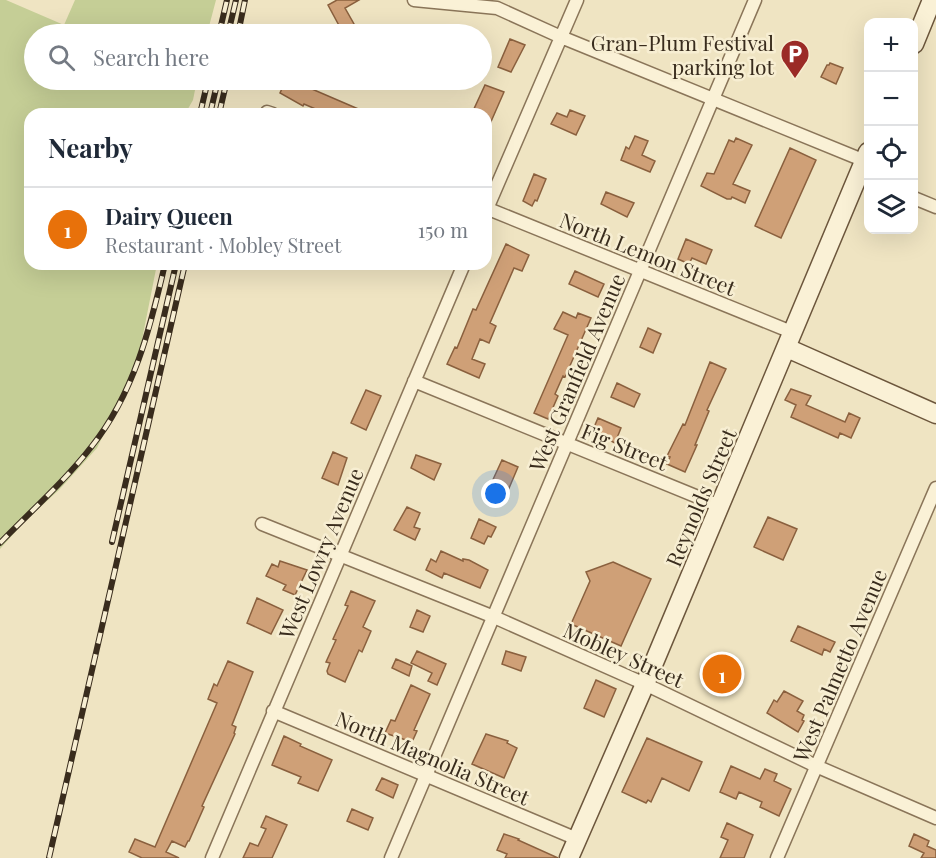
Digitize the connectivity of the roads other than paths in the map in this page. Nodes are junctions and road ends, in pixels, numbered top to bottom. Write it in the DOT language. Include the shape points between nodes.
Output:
graph roads {
  1 [pos="414,0"];
  2 [pos="577,0"];
  3 [pos="755,0"];
  4 [pos="932,0"];
  5 [pos="918,34"];
  6 [pos="561,37"];
  7 [pos="714,99"];
  8 [pos="864,167"];
  9 [pos="864,169"];
  10 [pos="492,195"];
  11 [pos="918,200"];
  12 [pos="936,207"];
  13 [pos="492,211"];
  14 [pos="461,270"];
  15 [pos="640,272"];
  16 [pos="790,340"];
  17 [pos="414,381"];
  18 [pos="936,414"];
  19 [pos="567,443"];
  20 [pos="936,488"];
  21 [pos="720,506"];
  22 [pos="262,524"];
  23 [pos="340,556"];
  24 [pos="494,617"];
  25 [pos="645,684"];
  26 [pos="273,711"];
  27 [pos="816,766"];
  28 [pos="426,776"];
  29 [pos="936,818"];
  30 [pos="578,839"];
  31 [pos="212,858"];
  32 [pos="391,858"];
  33 [pos="569,858"];
  34 [pos="777,858"];
  1 -- 6 [label="street" via="497,8"];
  2 -- 6 [label="street"];
  3 -- 7 [label="street, West Granfield Avenue"];
  4 -- 5 [label="main road"];
  6 -- 7 [label="street"];
  6 -- 10 [label="street"];
  7 -- 8 [label="street"];
  7 -- 15 [label="street, West Granfield Avenue"];
  9 -- 16 [label="main road, Reynolds Street"];
  11 -- 12 [label="street"];
  13 -- 15 [label="street, North Lemon Street"];
  14 -- 17 [label="street, West Lowry Avenue"];
  15 -- 16 [label="street, North Lemon Street"];
  15 -- 19 [label="street, West Granfield Avenue"];
  16 -- 18 [label="main road"];
  16 -- 21 [label="main road, Reynolds Street"];
  17 -- 19 [label="street, Fig Street"];
  17 -- 23 [label="street, West Lowry Avenue"];
  19 -- 21 [label="street, Fig Street"];
  19 -- 24 [label="street, West Granfield Avenue"];
  20 -- 27 [label="street, West Palmetto Avenue"];
  21 -- 25 [label="main road, Reynolds Street"];
  22 -- 23 [label="street, Mobley Street"];
  23 -- 24 [label="street, Mobley Street"];
  23 -- 26 [label="street, West Lowry Avenue"];
  24 -- 25 [label="street, Mobley Street"];
  24 -- 28 [label="street, West Granfield Avenue"];
  25 -- 27 [label="street, Mobley Street"];
  25 -- 30 [label="main road, Reynolds Street"];
  26 -- 28 [label="street, North Magnolia Street"];
  26 -- 31 [label="street, West Lowry Avenue"];
  27 -- 29 [label="street, Mobley Street"];
  27 -- 34 [label="street, West Palmetto Avenue"];
  28 -- 30 [label="street, North Magnolia Street"];
  28 -- 32 [label="street, West Granfield Avenue"];
  30 -- 33 [label="main road, Reynolds Street"];
}
